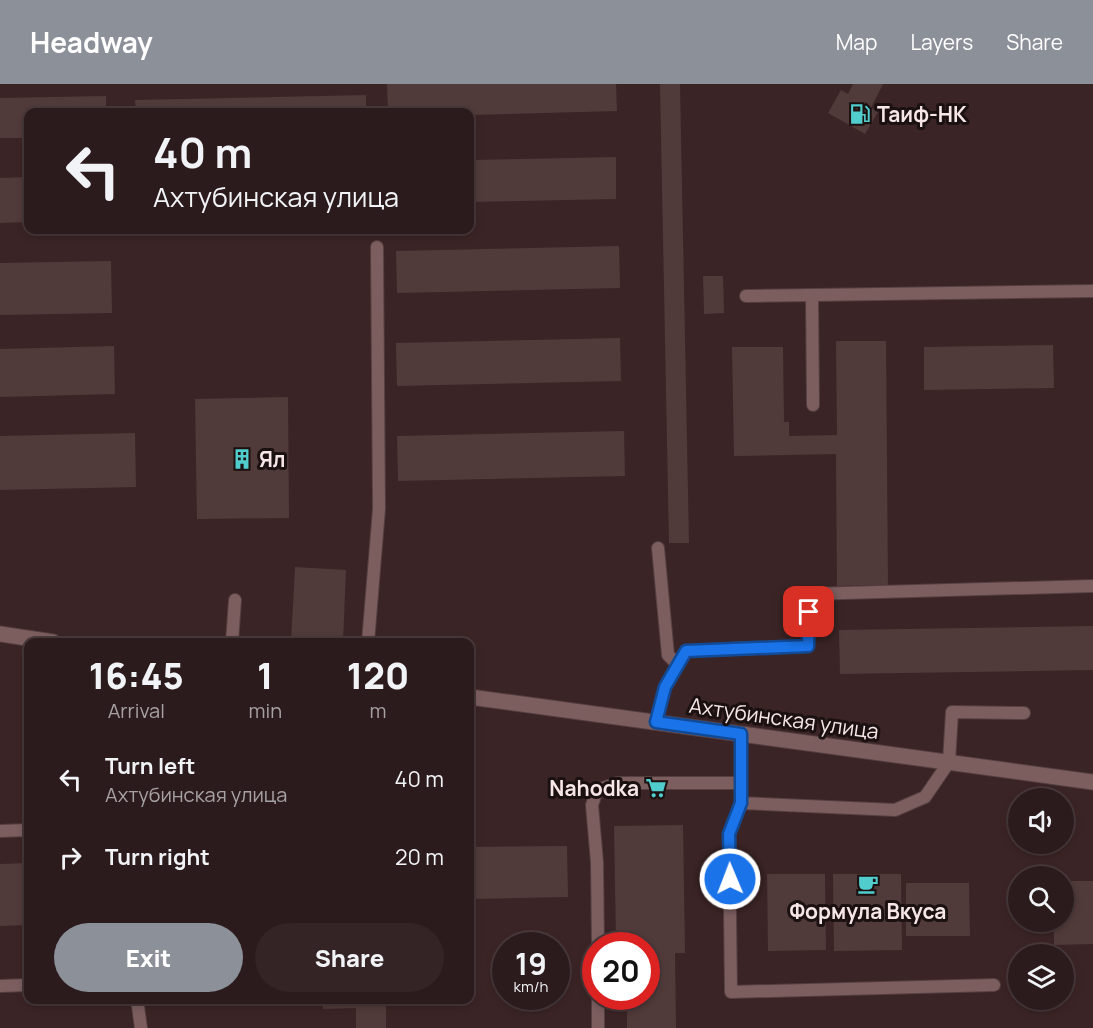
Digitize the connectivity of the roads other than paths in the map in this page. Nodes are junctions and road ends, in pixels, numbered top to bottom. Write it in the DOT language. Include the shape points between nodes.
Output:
graph roads {
  1 [pos="377,247"];
  2 [pos="1093,291"];
  3 [pos="746,296"];
  4 [pos="812,296"];
  5 [pos="813,405"];
  6 [pos="658,548"];
  7 [pos="1093,586"];
  8 [pos="236,600"];
  9 [pos="0,634"];
  10 [pos="26,638"];
  11 [pos="232,638"];
  12 [pos="368,638"];
  13 [pos="678,665"];
  14 [pos="474,698"];
  15 [pos="1024,713"];
  16 [pos="656,722"];
  17 [pos="741,734"];
  18 [pos="949,762"];
  19 [pos="1093,782"];
  20 [pos="740,783"];
  21 [pos="741,803"];
  22 [pos="24,830"];
  23 [pos="0,831"];
  24 [pos="598,932"];
  25 [pos="24,985"];
  26 [pos="993,985"];
  27 [pos="0,986"];
  28 [pos="138,1004"];
  29 [pos="598,1010"];
  30 [pos="141,1028"];
  31 [pos="598,1028"];
  1 -- 12 [label="lane" via="379,509"];
  2 -- 4 [label="lane"];
  3 -- 4 [label="lane"];
  4 -- 5 [label="lane"];
  6 -- 13 [label="lane" via="668,655"];
  7 -- 13 [label="lane" via="810,594 808,646 686,651"];
  8 -- 11 [label="lane"];
  9 -- 10 [label="street"];
  13 -- 16 [label="lane" via="665,687"];
  14 -- 16 [label="street, Ахтубинская улица"];
  15 -- 18 [label="lane" via="952,712"];
  16 -- 17 [label="street, Ахтубинская улица"];
  17 -- 18 [label="street, Ахтубинская улица"];
  17 -- 20 [label="lane"];
  18 -- 19 [label="street, Ахтубинская улица"];
  18 -- 21 [label="lane" via="925,797 895,810"];
  20 -- 21 [label="lane"];
  20 -- 24 [label="lane" via="618,783 597,790 592,805"];
  21 -- 26 [label="lane" via="729,834 731,992"];
  22 -- 23 [label="lane"];
  25 -- 27 [label="lane"];
  28 -- 30 [label="lane"];
  29 -- 31 [label="lane"];
}
